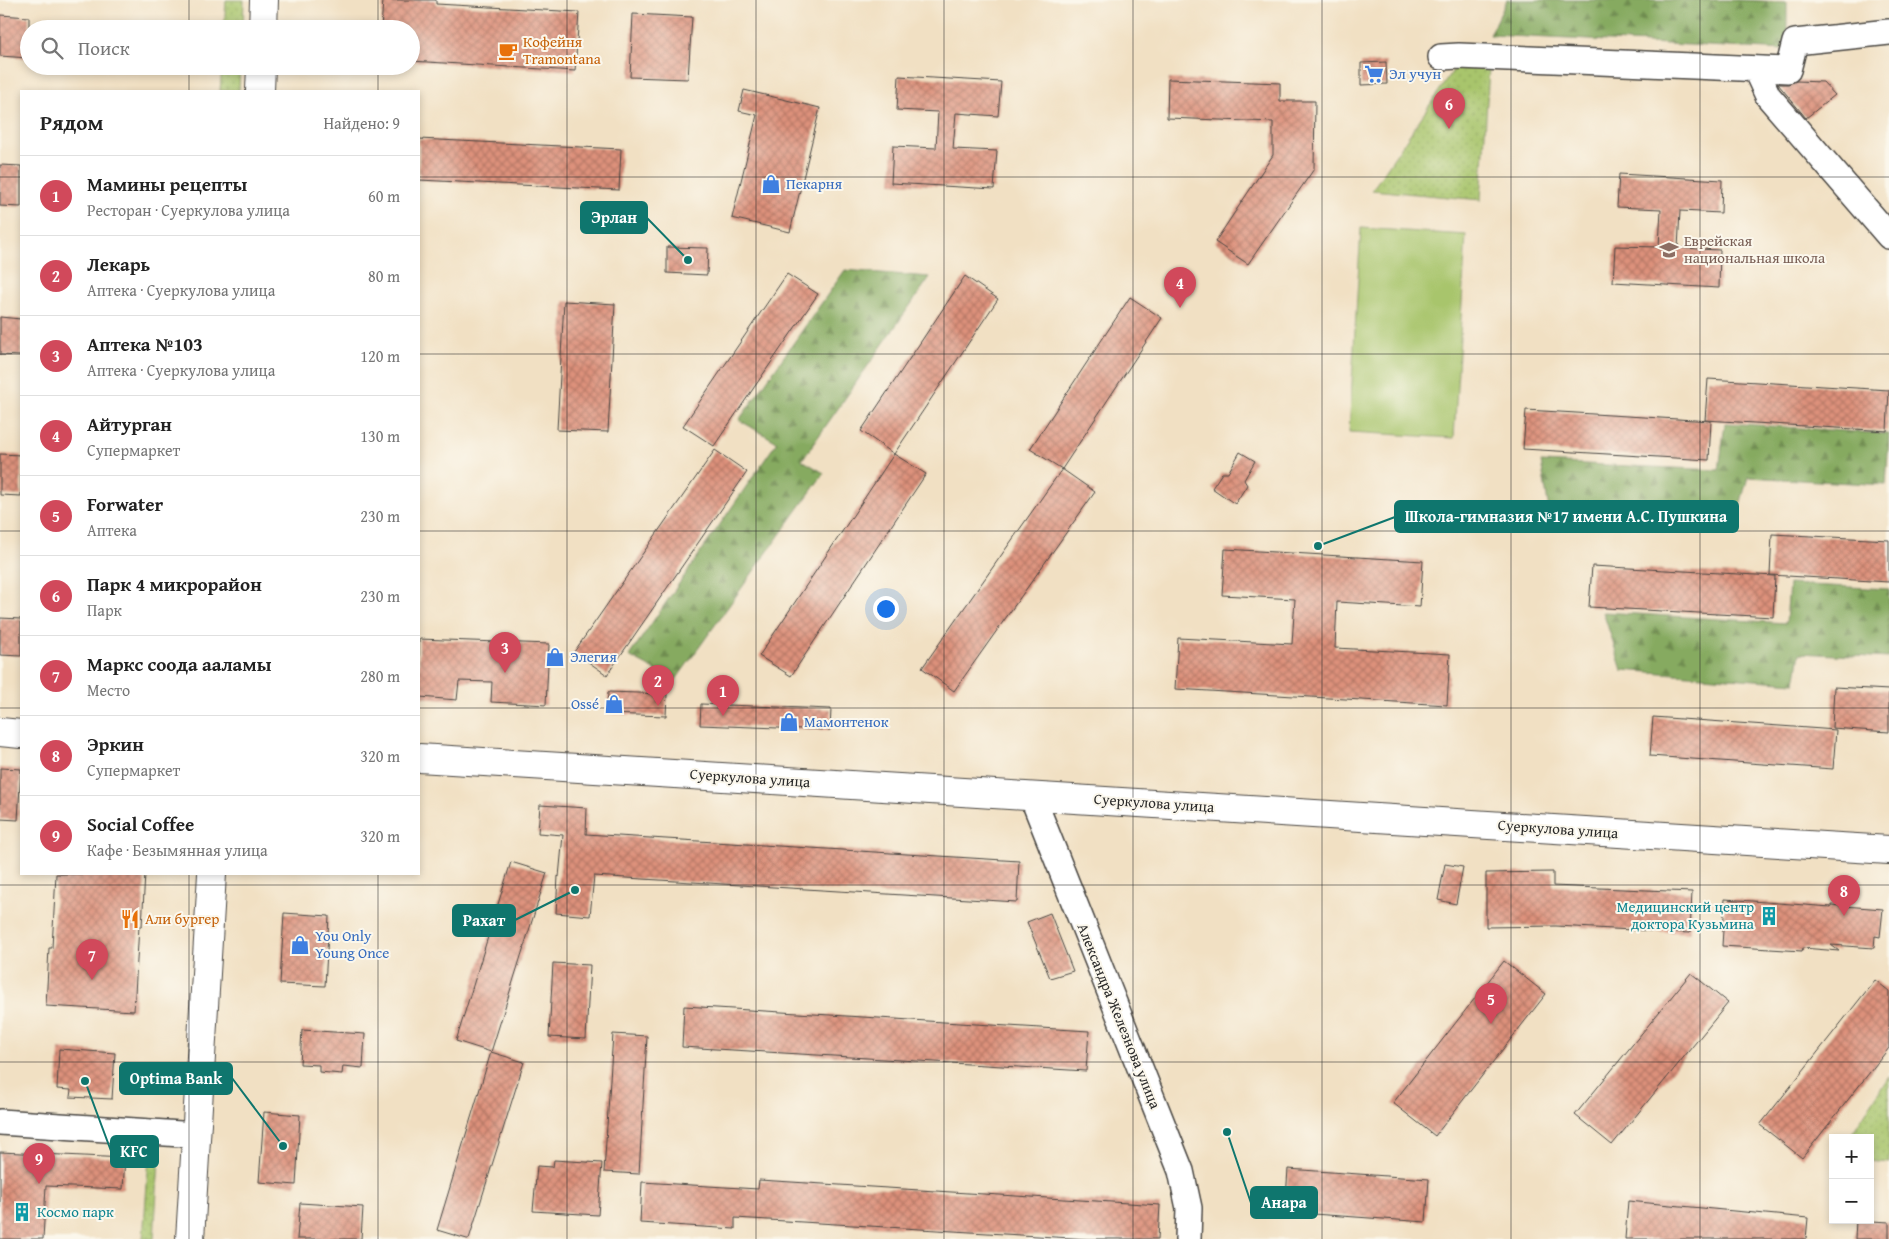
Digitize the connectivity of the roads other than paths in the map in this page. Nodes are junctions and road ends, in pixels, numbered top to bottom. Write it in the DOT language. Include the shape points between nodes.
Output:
graph roads {
  1 [pos="264,0"];
  2 [pos="263,20"];
  3 [pos="1889,32"];
  4 [pos="1441,57"];
  5 [pos="1756,70"];
  6 [pos="261,75"];
  7 [pos="260,90"];
  8 [pos="1889,236"];
  9 [pos="0,732"];
  10 [pos="20,734"];
  11 [pos="420,758"];
  12 [pos="1032,796"];
  13 [pos="1889,850"];
  14 [pos="212,875"];
  15 [pos="0,1122"];
  16 [pos="196,1135"];
  17 [pos="190,1239"];
  18 [pos="1188,1239"];
  1 -- 2 [label="main road"];
  3 -- 5 [label="street" via="1795,42 1788,70"];
  4 -- 5 [label="street"];
  5 -- 8 [label="street" via="1768,96"];
  6 -- 7 [label="main road"];
  9 -- 10 [label="main road"];
  11 -- 12 [label="main road, Суеркулова улица"];
  12 -- 13 [label="main road, Суеркулова улица"];
  12 -- 18 [label="street, Александра Железнова улица" via="1181,1170 1189,1208"];
  14 -- 16 [label="main road"];
  15 -- 16 [label="street"];
  16 -- 17 [label="main road"];
}
